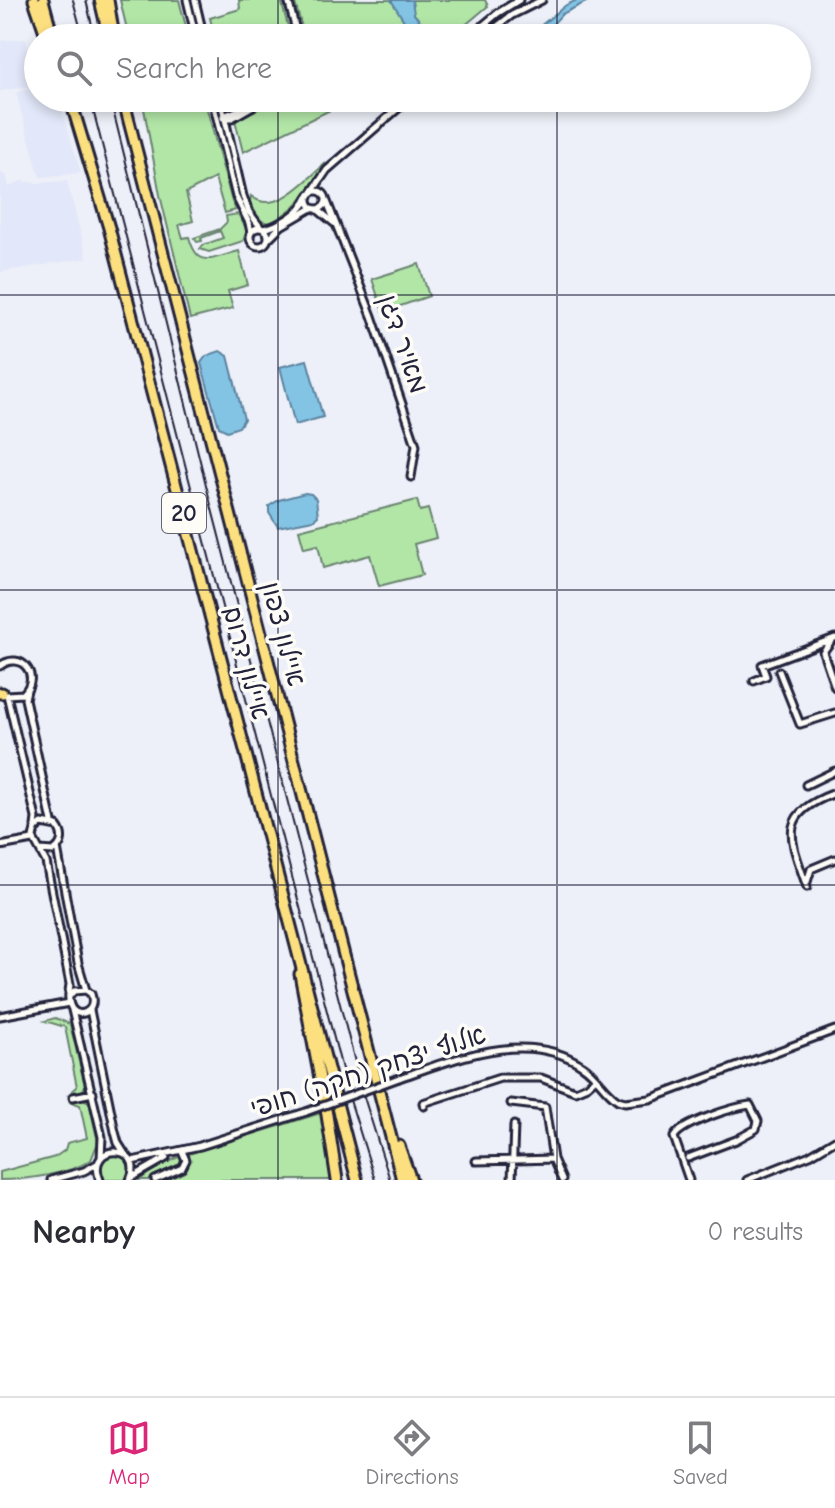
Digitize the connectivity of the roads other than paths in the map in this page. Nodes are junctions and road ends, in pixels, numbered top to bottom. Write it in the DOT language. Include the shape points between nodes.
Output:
graph roads {
  1 [pos="34,0"];
  2 [pos="45,0"];
  3 [pos="104,0"];
  4 [pos="187,0"];
  5 [pos="195,0"];
  6 [pos="288,0"];
  7 [pos="519,0"];
  8 [pos="542,0"];
  9 [pos="46,24"];
  10 [pos="50,24"];
  11 [pos="109,24"];
  12 [pos="193,24"];
  13 [pos="201,24"];
  14 [pos="294,24"];
  15 [pos="485,24"];
  16 [pos="500,24"];
  17 [pos="74,112"];
  18 [pos="74,112"];
  19 [pos="127,112"];
  20 [pos="218,112"];
  21 [pos="224,112"];
  22 [pos="237,112"];
  23 [pos="392,112"];
  24 [pos="225,117"];
  25 [pos="88,159"];
  26 [pos="323,178"];
  27 [pos="310,195"];
  28 [pos="325,197"];
  29 [pos="314,208"];
  30 [pos="337,227"];
  31 [pos="262,229"];
  32 [pos="251,233"];
  33 [pos="268,239"];
  34 [pos="411,477"];
  35 [pos="835,639"];
  36 [pos="0,666"];
  37 [pos="779,671"];
  38 [pos="754,681"];
  39 [pos="835,687"];
  40 [pos="27,690"];
  41 [pos="2,693"];
  42 [pos="835,713"];
  43 [pos="835,771"];
  44 [pos="806,785"];
  45 [pos="834,794"];
  46 [pos="53,823"];
  47 [pos="35,829"];
  48 [pos="33,840"];
  49 [pos="0,846"];
  50 [pos="57,848"];
  51 [pos="40,850"];
  52 [pos="835,859"];
  53 [pos="284,896"];
  54 [pos="86,990"];
  55 [pos="70,1003"];
  56 [pos="90,1010"];
  57 [pos="0,1016"];
  58 [pos="835,1030"];
  59 [pos="596,1078"];
  60 [pos="93,1093"];
  61 [pos="379,1094"];
  62 [pos="73,1097"];
  63 [pos="511,1103"];
  64 [pos="424,1106"];
  65 [pos="514,1125"];
  66 [pos="835,1140"];
  67 [pos="182,1151"];
  68 [pos="173,1153"];
  69 [pos="125,1154"];
  70 [pos="688,1158"];
  71 [pos="553,1159"];
  72 [pos="99,1161"];
  73 [pos="132,1161"];
  74 [pos="476,1161"];
  75 [pos="513,1161"];
  76 [pos="131,1179"];
  77 [pos="51,1180"];
  78 [pos="100,1180"];
  79 [pos="155,1180"];
  80 [pos="337,1180"];
  81 [pos="357,1180"];
  82 [pos="402,1180"];
  83 [pos="411,1180"];
  84 [pos="512,1180"];
  85 [pos="562,1180"];
  86 [pos="689,1180"];
  87 [pos="747,1180"];
  1 -- 9 [label="highway"];
  2 -- 10 [label="highway"];
  3 -- 11 [label="highway"];
  4 -- 12 [label="street"];
  5 -- 13 [label="street"];
  6 -- 14 [label="street"];
  7 -- 15 [label="street"];
  8 -- 16 [label="street"];
  17 -- 25 [label="highway, איילון דרום / 20"];
  18 -- 25 [label="highway, איילון דרום / 20"];
  19 -- 61 [label="highway, איילון צפון / 20"];
  20 -- 24 [label="street"];
  21 -- 24 [label="street"];
  22 -- 24 [label="street"];
  23 -- 26 [label="street"];
  24 -- 31 [label="street" via="246,205"];
  24 -- 32 [label="street" via="236,197"];
  25 -- 53 [label="highway, איילון דרום / 20"];
  26 -- 27 [label="street"];
  26 -- 28 [label="street, מאיר דגן"];
  27 -- 28 [label="street" via="317,191"];
  27 -- 29 [label="street"];
  27 -- 31 [label="street" via="300,209"];
  28 -- 29 [label="street" via="323,207"];
  28 -- 30 [label="street, מאיר דגן"];
  29 -- 30 [label="street, מאיר דגן"];
  29 -- 33 [label="street"];
  30 -- 34 [label="street, מאיר דגן" via="416,445"];
  31 -- 32 [label="street"];
  31 -- 33 [label="street"];
  32 -- 33 [label="street" via="255,246"];
  35 -- 38 [label="street" via="762,665 766,676"];
  35 -- 39 [label="street" via="823,652"];
  36 -- 40 [label="street" via="12,660 26,665 31,680"];
  37 -- 42 [label="street" via="800,724"];
  40 -- 41 [label="street" via="17,696"];
  40 -- 46 [label="street"];
  41 -- 47 [label="street"];
  43 -- 44 [label="street"];
  45 -- 52 [label="street" via="803,808 790,834 807,887 808,872"];
  46 -- 47 [label="street"];
  46 -- 50 [label="street" via="62,834"];
  47 -- 48 [label="street"];
  48 -- 49 [label="street"];
  48 -- 51 [label="street"];
  50 -- 51 [label="street"];
  50 -- 54 [label="street"];
  51 -- 55 [label="street"];
  53 -- 80 [label="highway"];
  53 -- 81 [label="highway, איילון דרום / 20"];
  54 -- 55 [label="street" via="78,989"];
  54 -- 56 [label="street" via="93,997"];
  55 -- 56 [label="street" via="83,1013"];
  55 -- 57 [label="street"];
  55 -- 60 [label="street"];
  56 -- 69 [label="street" via="115,1132"];
  58 -- 59 [label="street, אלוף יצחק (חקה) חופי" via="650,1099 618,1100"];
  59 -- 64 [label="street" via="575,1091 541,1078 500,1078"];
  59 -- 67 [label="street, אלוף יצחק (חקה) חופי, bridge" via="568,1057 540,1050 517,1048 458,1058"];
  60 -- 62 [label="street"];
  60 -- 72 [label="street" via="102,1137"];
  61 -- 82 [label="highway, איילון צפון / 20"];
  61 -- 83 [label="highway"];
  63 -- 71 [label="street" via="545,1107"];
  65 -- 75 [label="street"];
  66 -- 87 [label="street"];
  67 -- 68 [label="street, אלוף יצחק (חקה) חופי"];
  67 -- 79 [label="street" via="182,1168"];
  68 -- 73 [label="street, אלוף יצחק (חקה) חופי"];
  68 -- 76 [label="street, אלוף יצחק (חקה) חופי"];
  69 -- 72 [label="street" via="110,1152"];
  69 -- 73 [label="street"];
  70 -- 86 [label="street" via="756,1129 750,1105 677,1131 674,1137"];
  71 -- 75 [label="street"];
  71 -- 85 [label="street"];
  72 -- 77 [label="street"];
  72 -- 78 [label="street"];
  73 -- 76 [label="street"];
  74 -- 75 [label="street"];
  75 -- 84 [label="street"];
}
